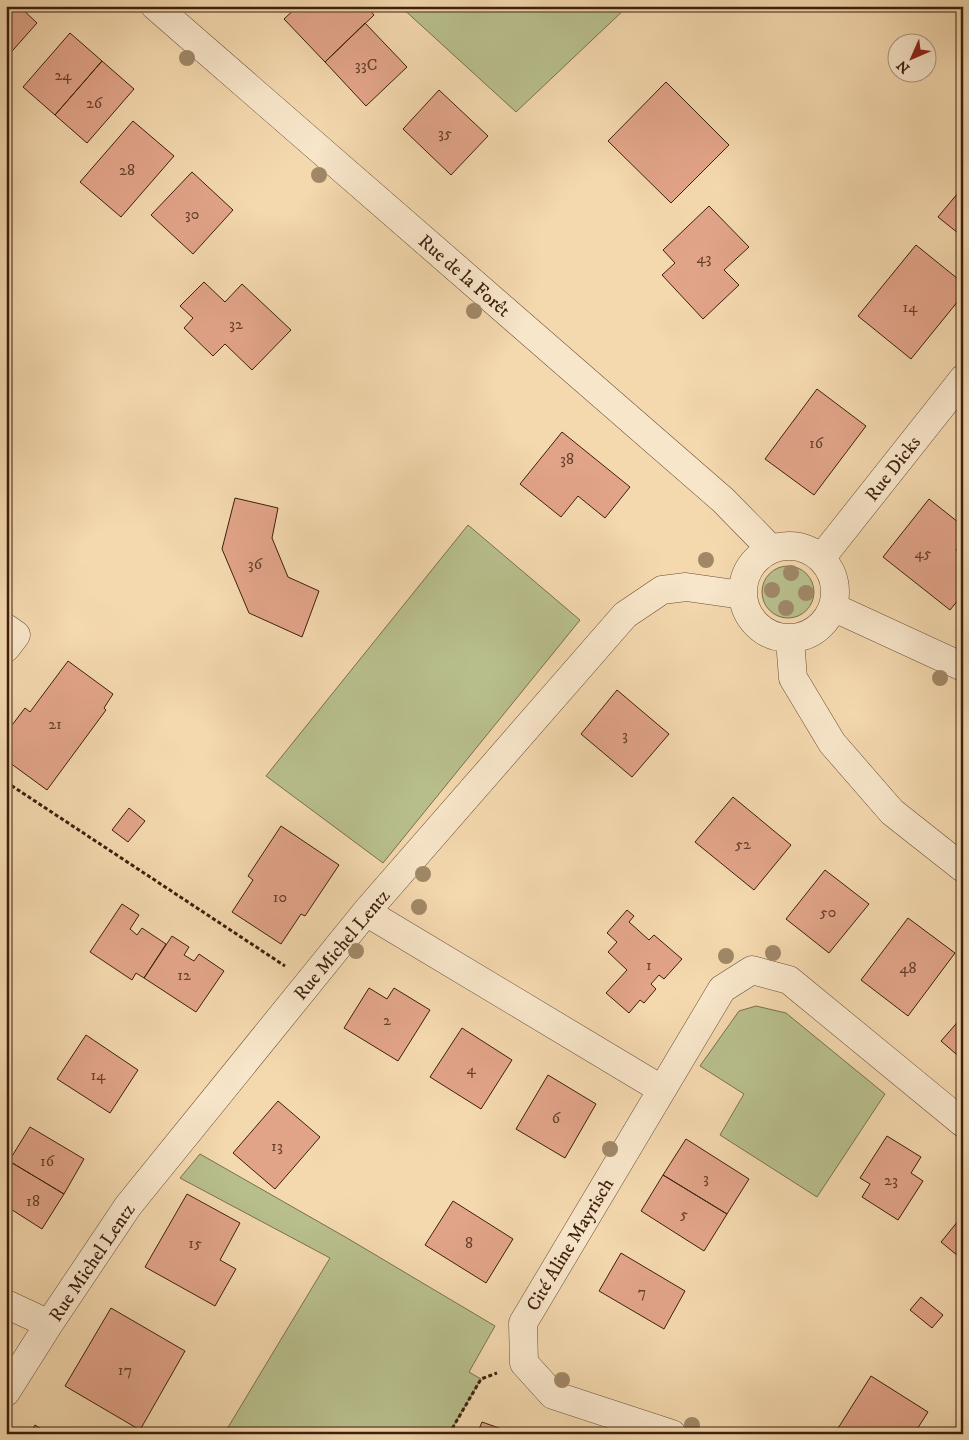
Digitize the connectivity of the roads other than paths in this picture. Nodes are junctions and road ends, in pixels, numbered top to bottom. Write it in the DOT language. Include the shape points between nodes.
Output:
graph roads {
  1 [pos="156,6"];
  2 [pos="963,379"];
  3 [pos="770,548"];
  4 [pos="822,557"];
  5 [pos="742,595"];
  6 [pos="835,608"];
  7 [pos="6,628"];
  8 [pos="790,640"];
  9 [pos="6,648"];
  10 [pos="963,667"];
  11 [pos="963,868"];
  12 [pos="366,912"];
  13 [pos="661,1089"];
  14 [pos="963,1123"];
  15 [pos="6,1304"];
  16 [pos="49,1324"];
  17 [pos="6,1392"];
  18 [pos="672,1434"];
  1 -- 3 [label="street, Rue de la Forêt" via="723,500"];
  2 -- 4 [label="street, Rue Dicks"];
  3 -- 4 [label="street" via="798,545"];
  3 -- 5 [label="street" via="749,567"];
  4 -- 6 [label="street" via="836,580"];
  5 -- 8 [label="street" via="749,618 767,634"];
  5 -- 12 [label="street, Rue Michel Lentz" via="686,587 662,590 625,615"];
  6 -- 8 [label="street" via="817,631"];
  6 -- 10 [label="street"];
  7 -- 9 [label="street" via="16,635"];
  8 -- 11 [label="street" via="793,678 832,743 892,812"];
  12 -- 13 [label="street"];
  12 -- 16 [label="street, Rue Michel Lentz" via="128,1206"];
  13 -- 14 [label="street, Cité Aline Mayrisch" via="722,989 752,970 789,980"];
  13 -- 18 [label="street, Cité Aline Mayrisch" via="523,1323 524,1363 553,1395"];
  15 -- 16 [label="street"];
  16 -- 17 [label="street, Rue Michel Lentz"];
}
